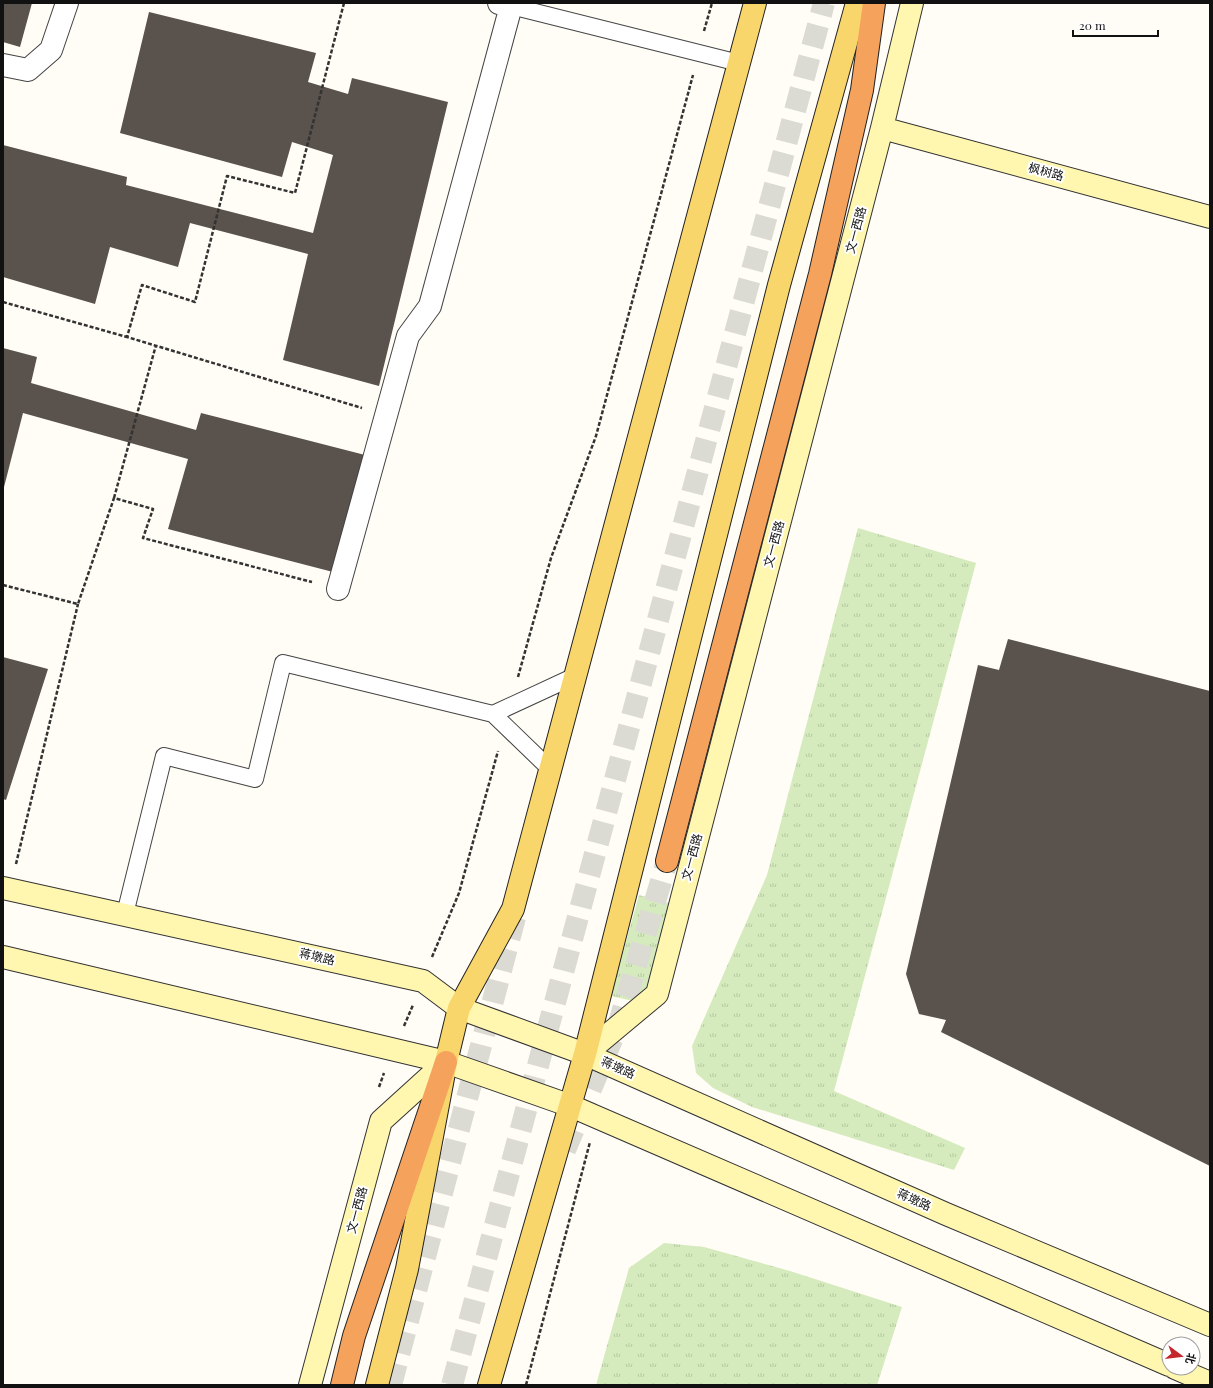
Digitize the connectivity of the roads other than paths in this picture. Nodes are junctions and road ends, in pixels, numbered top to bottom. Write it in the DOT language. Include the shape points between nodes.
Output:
graph roads {
  1 [pos="67,3"];
  2 [pos="755,3"];
  3 [pos="857,3"];
  4 [pos="874,3"];
  5 [pos="912,3"];
  6 [pos="505,4"];
  7 [pos="739,63"];
  8 [pos="3,65"];
  9 [pos="882,128"];
  10 [pos="1210,217"];
  11 [pos="338,589"];
  12 [pos="575,676"];
  13 [pos="493,714"];
  14 [pos="550,769"];
  15 [pos="666,861"];
  16 [pos="6,888"];
  17 [pos="125,914"];
  18 [pos="3,957"];
  19 [pos="459,1008"];
  20 [pos="585,1054"];
  21 [pos="446,1062"];
  22 [pos="571,1106"];
  23 [pos="1210,1325"];
  24 [pos="1161,1362"];
  25 [pos="1194,1376"];
  26 [pos="1210,1383"];
  27 [pos="310,1385"];
  28 [pos="342,1385"];
  29 [pos="376,1385"];
  30 [pos="489,1385"];
  1 -- 8 [label="street" via="51,50 28,70"];
  2 -- 7 [label="main road"];
  3 -- 20 [label="main road" via="779,285"];
  4 -- 15 [label="highway" via="862,90 820,274"];
  5 -- 9 [label="main road, 文一西路"];
  6 -- 7 [label="lane"];
  6 -- 11 [label="street" via="430,306 408,336"];
  7 -- 12 [label="main road"];
  9 -- 10 [label="main road, 枫树路"];
  9 -- 20 [label="main road, 文一西路" via="657,994"];
  12 -- 13 [label="lane"];
  12 -- 14 [label="main road"];
  13 -- 14 [label="lane"];
  13 -- 17 [label="lane" via="283,663 255,779 164,756"];
  14 -- 19 [label="main road" via="513,909"];
  16 -- 17 [label="main road, 蒋墩路"];
  17 -- 19 [label="main road, 蒋墩路" via="423,981"];
  18 -- 21 [label="main road"];
  19 -- 20 [label="main road, 蒋墩路"];
  19 -- 21 [label="main road"];
  20 -- 22 [label="main road"];
  20 -- 23 [label="main road, 蒋墩路" via="946,1214"];
  21 -- 22 [label="main road"];
  21 -- 27 [label="main road, 文一西路" via="381,1121"];
  21 -- 28 [label="highway" via="354,1336"];
  21 -- 29 [label="main road" via="407,1269"];
  22 -- 24 [label="main road"];
  22 -- 30 [label="main road"];
  25 -- 26 [label="main road"];
}
